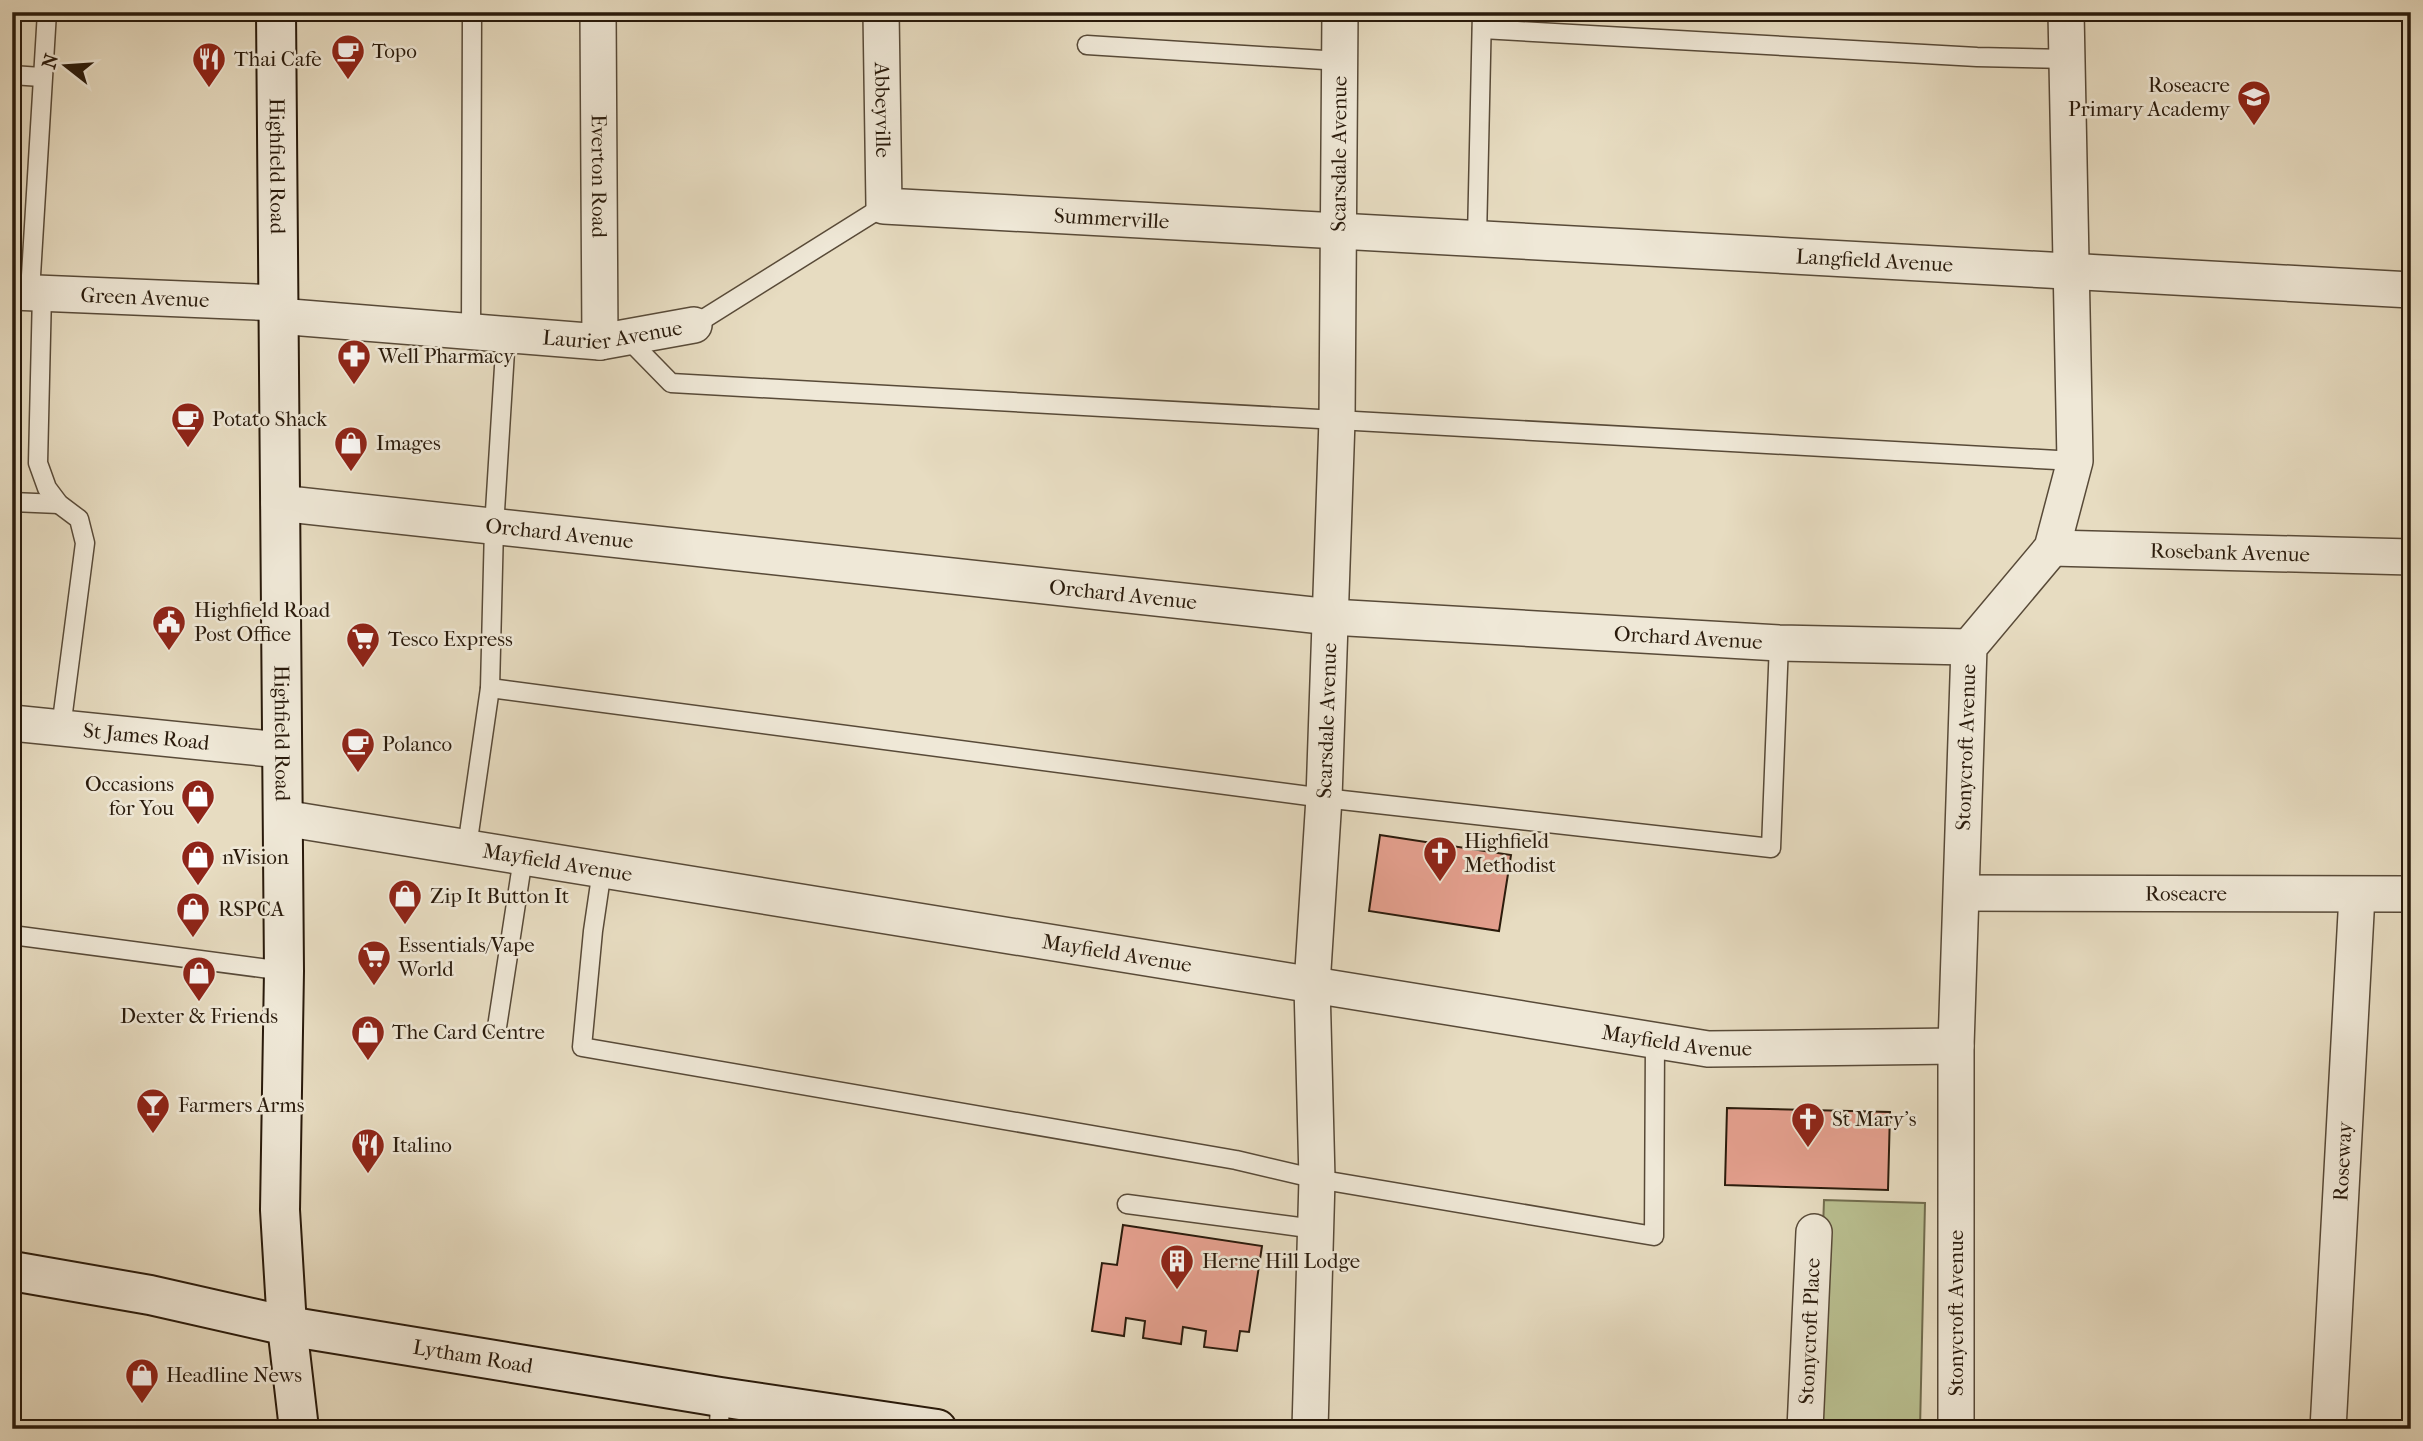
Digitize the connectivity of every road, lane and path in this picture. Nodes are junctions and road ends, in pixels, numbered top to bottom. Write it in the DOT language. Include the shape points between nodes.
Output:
graph roads {
  1 [pos="47,12"];
  2 [pos="276,12"];
  3 [pos="472,12"];
  4 [pos="598,12"];
  5 [pos="881,12"];
  6 [pos="1340,12"];
  7 [pos="2066,12"];
  8 [pos="1482,21"];
  9 [pos="1087,45"];
  10 [pos="2068,60"];
  11 [pos="1340,61"];
  12 [pos="12,75"];
  13 [pos="41,78"];
  14 [pos="884,206"];
  15 [pos="1339,230"];
  16 [pos="1477,238"];
  17 [pos="2072,272"];
  18 [pos="2411,290"];
  19 [pos="28,292"];
  20 [pos="278,310"];
  21 [pos="694,325"];
  22 [pos="471,332"];
  23 [pos="506,335"];
  24 [pos="613,340"];
  25 [pos="1336,420"];
  26 [pos="2075,461"];
  27 [pos="12,502"];
  28 [pos="279,503"];
  29 [pos="59,505"];
  30 [pos="494,527"];
  31 [pos="2052,548"];
  32 [pos="2411,557"];
  33 [pos="1331,617"];
  34 [pos="1779,643"];
  35 [pos="1969,647"];
  36 [pos="490,688"];
  37 [pos="12,723"];
  38 [pos="61,728"];
  39 [pos="281,750"];
  40 [pos="1324,798"];
  41 [pos="283,818"];
  42 [pos="467,847"];
  43 [pos="523,858"];
  44 [pos="602,870"];
  45 [pos="1962,893"];
  46 [pos="2411,894"];
  47 [pos="2357,895"];
  48 [pos="12,935"];
  49 [pos="284,971"];
  50 [pos="1312,985"];
  51 [pos="497,1027"];
  52 [pos="1655,1041"];
  53 [pos="1956,1046"];
  54 [pos="1317,1179"];
  55 [pos="1127,1204"];
  56 [pos="1315,1229"];
  57 [pos="1814,1232"];
  58 [pos="12,1271"];
  59 [pos="287,1326"];
  60 [pos="720,1413"];
  61 [pos="299,1429"];
  62 [pos="937,1429"];
  63 [pos="1310,1429"];
  64 [pos="1805,1429"];
  65 [pos="1956,1429"];
  66 [pos="2328,1429"];
  1 -- 13 [label="lane"];
  2 -- 20 [label="street, Highfield Road"];
  3 -- 22 [label="lane"];
  4 -- 24 [label="street, Everton Road"];
  5 -- 14 [label="street, Abbeyville"];
  6 -- 11 [label="street, Scarsdale Avenue"];
  7 -- 10 [label="street, Stonycroft Avenue"];
  8 -- 10 [label="lane"];
  8 -- 16 [label="lane"];
  9 -- 11 [label="lane"];
  10 -- 17 [label="street, Stonycroft Avenue"];
  11 -- 15 [label="street, Scarsdale Avenue"];
  12 -- 13 [label="lane"];
  13 -- 19 [label="lane"];
  14 -- 15 [label="street, Summerville"];
  14 -- 21 [label="lane"];
  15 -- 16 [label="street, Langfield Avenue"];
  15 -- 25 [label="street, Scarsdale Avenue"];
  16 -- 17 [label="street, Langfield Avenue"];
  17 -- 18 [label="street, Langfield Avenue"];
  17 -- 26 [label="street, Stonycroft Avenue"];
  19 -- 20 [label="street, Green Avenue"];
  19 -- 29 [label="lane" via="38,463"];
  20 -- 22 [label="street, Laurier Avenue"];
  20 -- 28 [label="street, Highfield Road"];
  21 -- 24 [label="street, Laurier Avenue"];
  22 -- 23 [label="street, Laurier Avenue"];
  23 -- 24 [label="street, Laurier Avenue"];
  23 -- 30 [label="lane"];
  24 -- 25 [label="lane" via="671,383"];
  25 -- 26 [label="lane"];
  25 -- 33 [label="street, Scarsdale Avenue"];
  26 -- 31 [label="street, Stonycroft Avenue"];
  27 -- 29 [label="lane"];
  28 -- 30 [label="street, Orchard Avenue"];
  28 -- 39 [label="street, Highfield Road"];
  29 -- 38 [label="lane" via="79,519 85,543"];
  30 -- 33 [label="street, Orchard Avenue"];
  30 -- 36 [label="lane"];
  31 -- 32 [label="street, Rosebank Avenue"];
  31 -- 35 [label="street, Stonycroft Avenue"];
  33 -- 34 [label="street, Orchard Avenue"];
  33 -- 40 [label="street, Scarsdale Avenue"];
  34 -- 35 [label="street, Orchard Avenue"];
  34 -- 40 [label="lane" via="1772,848"];
  35 -- 45 [label="street, Stonycroft Avenue"];
  36 -- 40 [label="lane"];
  36 -- 42 [label="lane"];
  37 -- 38 [label="street, St James Road"];
  38 -- 39 [label="street, St James Road"];
  39 -- 41 [label="street, Highfield Road"];
  40 -- 50 [label="street, Scarsdale Avenue"];
  41 -- 42 [label="street, Mayfield Avenue"];
  41 -- 49 [label="street, Highfield Road"];
  42 -- 43 [label="street, Mayfield Avenue"];
  43 -- 44 [label="street, Mayfield Avenue"];
  43 -- 51 [label="lane"];
  44 -- 50 [label="street, Mayfield Avenue"];
  44 -- 54 [label="lane" via="582,1047 1236,1160"];
  45 -- 47 [label="street, Roseacre"];
  45 -- 53 [label="street, Stonycroft Avenue"];
  46 -- 47 [label="street, Roseacre"];
  47 -- 66 [label="street, Roseway"];
  48 -- 49 [label="lane"];
  49 -- 59 [label="street, Highfield Road" via="280,1210"];
  50 -- 52 [label="street, Mayfield Avenue"];
  50 -- 54 [label="street, Scarsdale Avenue"];
  52 -- 53 [label="street, Mayfield Avenue" via="1708,1049"];
  52 -- 54 [label="lane" via="1654,1236"];
  53 -- 65 [label="street, Stonycroft Avenue"];
  54 -- 56 [label="street, Scarsdale Avenue"];
  55 -- 56 [label="lane"];
  56 -- 63 [label="street, Scarsdale Avenue"];
  57 -- 64 [label="street, Stonycroft Place"];
  58 -- 59 [label="street, Lytham Road" via="150,1295"];
  59 -- 60 [label="street, Lytham Road"];
  59 -- 61 [label="street, Highfield Road"];
  60 -- 62 [label="street, Lytham Road"];
}
